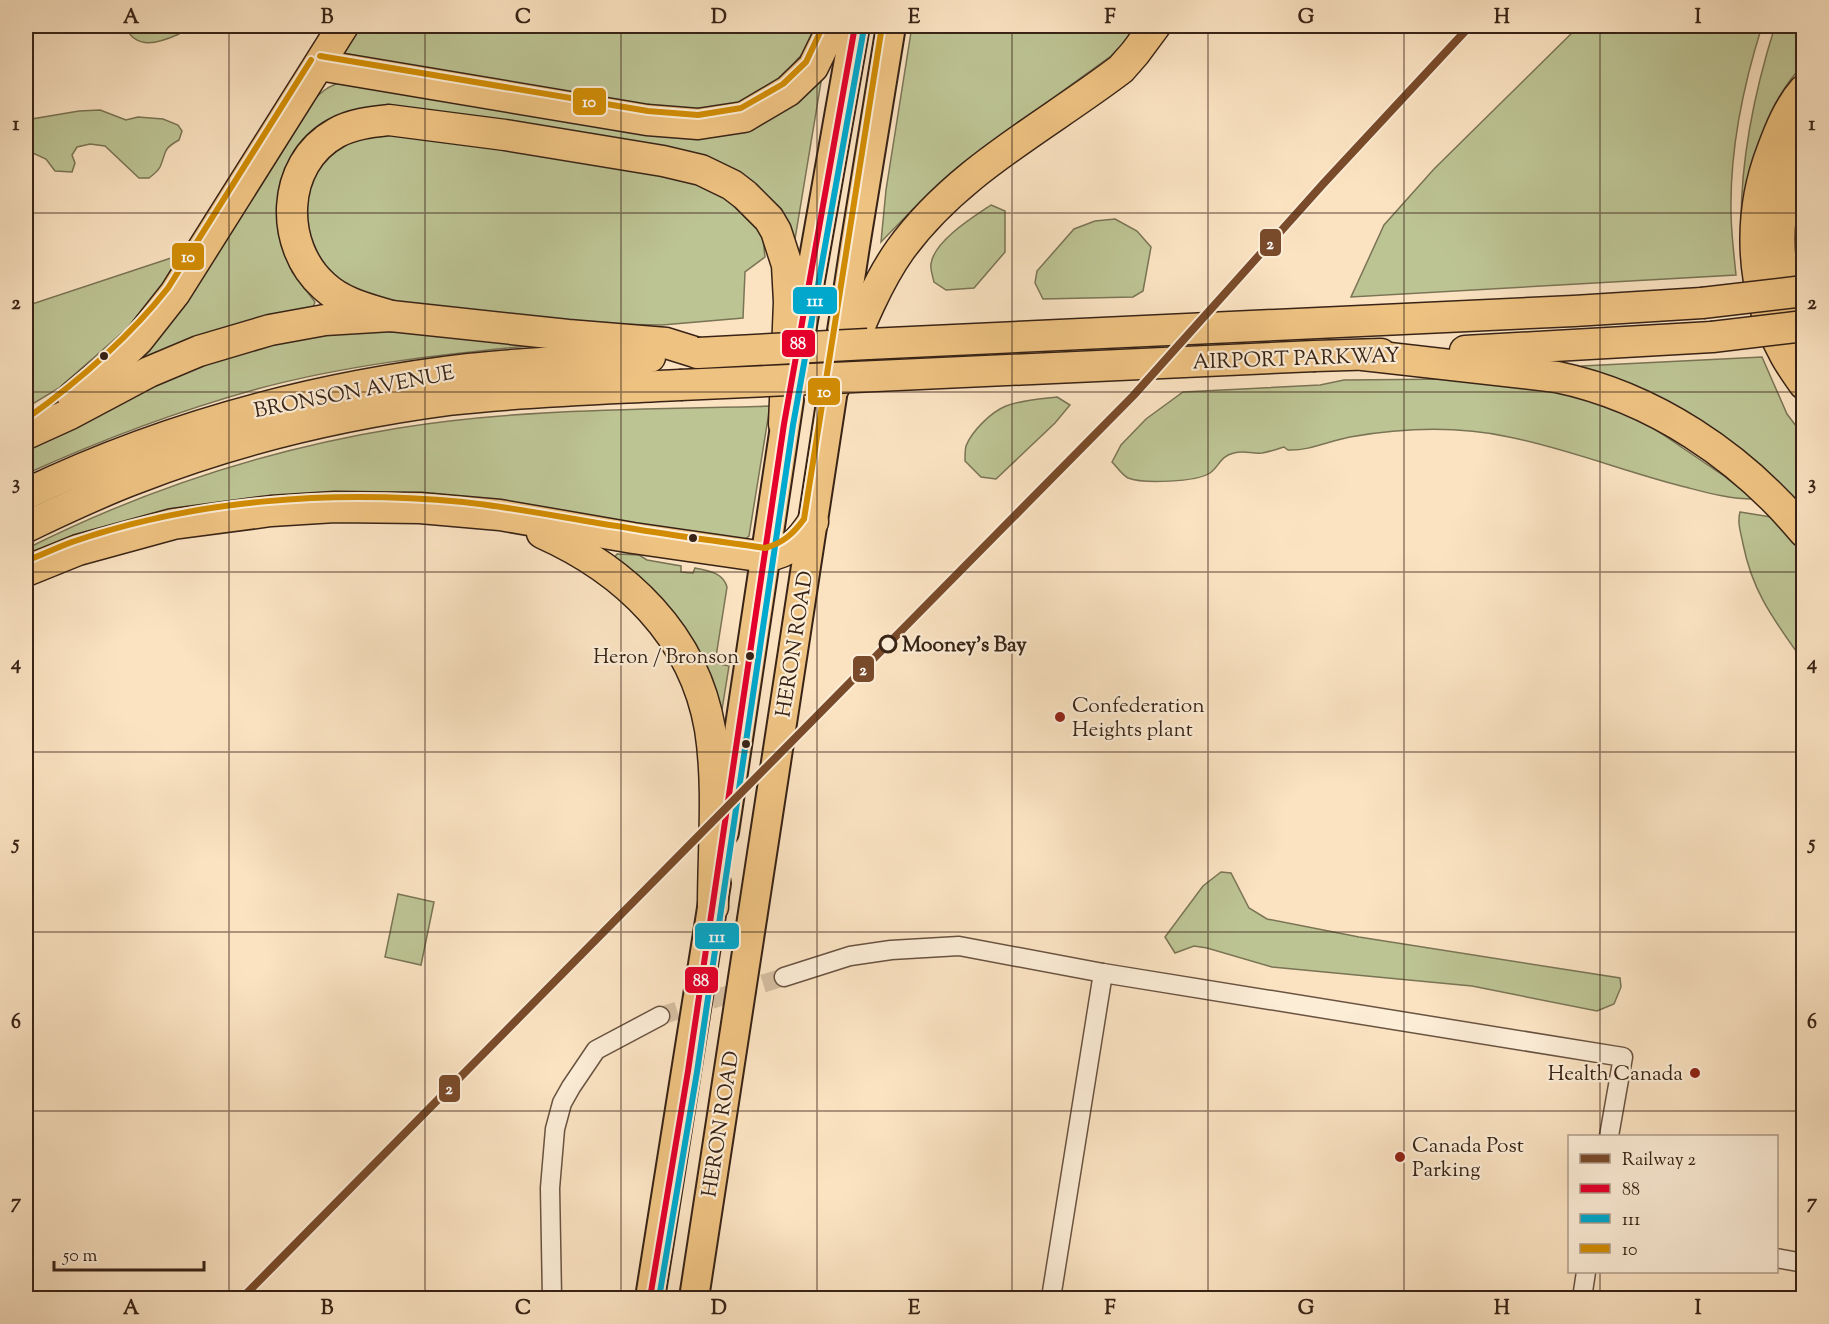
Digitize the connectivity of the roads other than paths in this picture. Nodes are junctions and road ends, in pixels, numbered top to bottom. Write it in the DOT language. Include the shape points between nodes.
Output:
graph roads {
  1 [pos="343,26"];
  2 [pos="833,26"];
  3 [pos="855,26"];
  4 [pos="891,26"];
  5 [pos="1155,26"];
  6 [pos="319,65"];
  7 [pos="1803,90"];
  8 [pos="1803,138"];
  9 [pos="1803,291"];
  10 [pos="391,316"];
  11 [pos="1803,326"];
  12 [pos="1803,337"];
  13 [pos="698,353"];
  14 [pos="1363,355"];
  15 [pos="1803,384"];
  16 [pos="680,385"];
  17 [pos="835,386"];
  18 [pos="784,424"];
  19 [pos="26,432"];
  20 [pos="26,495"];
  21 [pos="500,515"];
  22 [pos="813,522"];
  23 [pos="26,527"];
  24 [pos="1803,531"];
  25 [pos="765,557"];
  26 [pos="26,571"];
  27 [pos="713,907"];
  28 [pos="1103,973"];
  29 [pos="784,977"];
  30 [pos="660,1016"];
  31 [pos="1609,1135"];
  32 [pos="1778,1258"];
  33 [pos="1803,1263"];
  34 [pos="1586,1273"];
  35 [pos="651,1296"];
  36 [pos="552,1299"];
  37 [pos="694,1299"];
  38 [pos="1051,1299"];
  39 [pos="1582,1299"];
  1 -- 6 [label="highway"];
  2 -- 6 [label="highway" via="813,67 788,91 744,117 698,124 647,120"];
  3 -- 18 [label="main road, HERON ROAD"];
  4 -- 17 [label="main road, HERON ROAD"];
  5 -- 17 [label="highway" via="1121,69 980,168 934,209 899,251 865,315"];
  6 -- 19 [label="highway" via="158,317 106,370"];
  7 -- 15 [label="highway" via="1787,114 1768,159 1755,237 1768,313 1783,352"];
  8 -- 12 [label="highway" via="1781,202 1779,226 1788,297"];
  9 -- 13 [label="highway, AIRPORT PARKWAY, bridge" via="1702,303 1574,311"];
  10 -- 13 [label="highway" via="666,343"];
  10 -- 18 [label="highway" via="355,304 326,288 305,264 293,234 291,216 296,181 308,159 335,133 389,120 505,135 692,168 717,177 745,195 769,219 783,246 789,302"];
  10 -- 19 [label="highway" via="302,324 224,342 149,372 70,414"];
  11 -- 14 [label="highway, AIRPORT PARKWAY, bridge" via="1712,337"];
  13 -- 20 [label="highway, BRONSON AVENUE" via="473,369 302,397 165,437"];
  14 -- 16 [label="highway, AIRPORT PARKWAY, bridge"];
  14 -- 24 [label="highway" via="1547,376 1584,383 1630,400 1671,420 1723,454 1770,495"];
  16 -- 23 [label="highway, BRONSON AVENUE" via="450,400 333,420 244,442 165,468"];
  17 -- 22 [label="main road, HERON ROAD"];
  18 -- 25 [label="main road, HERON ROAD"];
  21 -- 25 [label="highway"];
  21 -- 26 [label="highway" via="420,508 335,507 223,517 106,541"];
  21 -- 27 [label="highway" via="565,543 618,577 654,610 686,659 701,691 710,729 714,773"];
  22 -- 25 [label="highway" via="793,547"];
  22 -- 37 [label="main road, HERON ROAD"];
  25 -- 27 [label="main road, HERON ROAD"];
  27 -- 35 [label="main road, HERON ROAD"];
  28 -- 29 [label="street" via="959,946 850,956"];
  28 -- 31 [label="street" via="1623,1057"];
  28 -- 38 [label="street"];
  30 -- 36 [label="street" via="596,1050 562,1103 555,1129 549,1198"];
  32 -- 33 [label="street"];
  34 -- 39 [label="street"];
}
